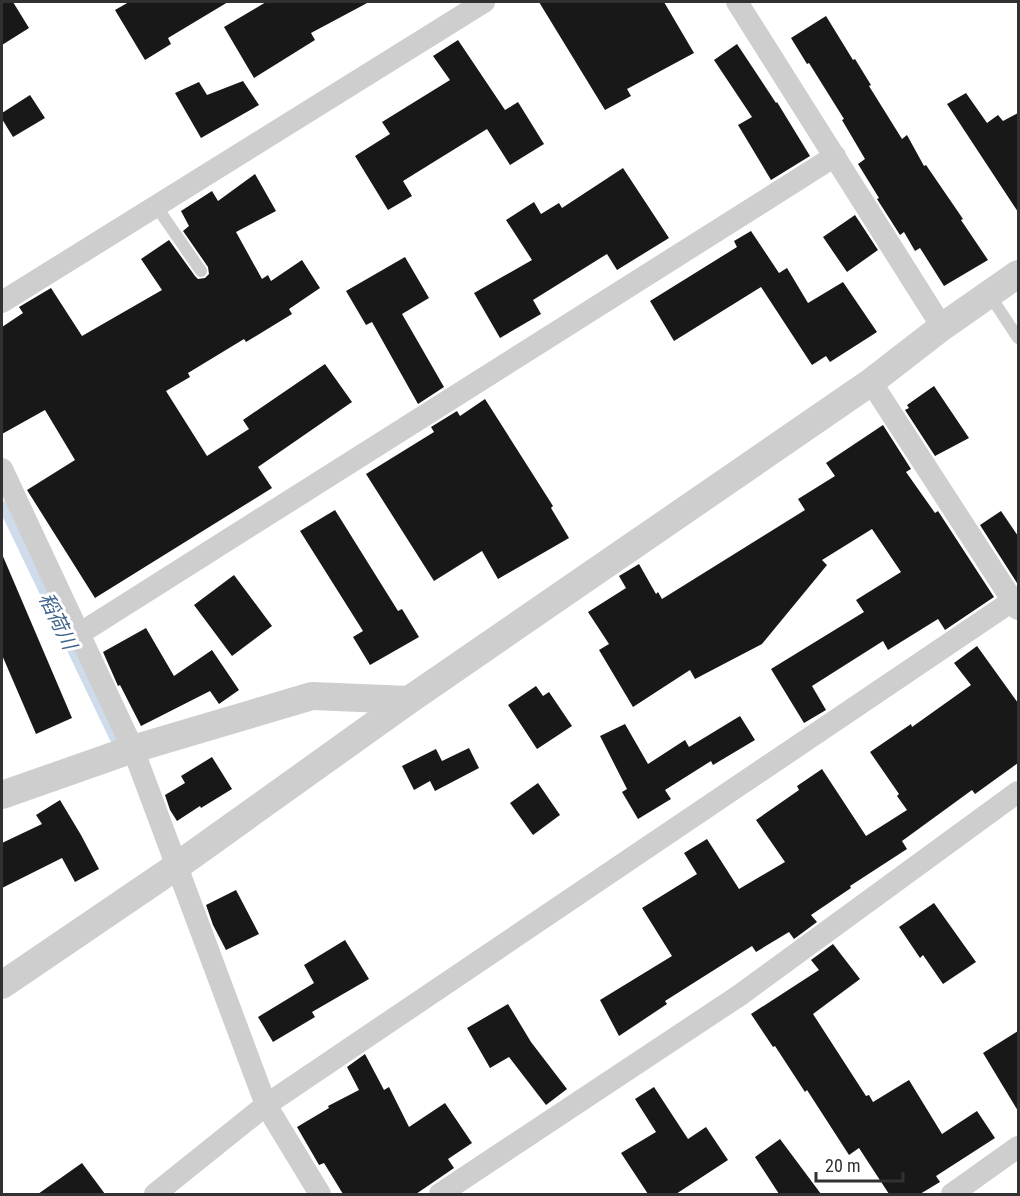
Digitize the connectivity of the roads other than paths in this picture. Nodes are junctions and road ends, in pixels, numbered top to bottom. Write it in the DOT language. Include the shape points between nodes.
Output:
graph roads {
  1 [pos="484,2"];
  2 [pos="737,2"];
  3 [pos="834,156"];
  4 [pos="156,206"];
  5 [pos="201,271"];
  6 [pos="1018,274"];
  7 [pos="989,294"];
  8 [pos="2,302"];
  9 [pos="942,327"];
  10 [pos="1018,338"];
  11 [pos="871,382"];
  12 [pos="2,469"];
  13 [pos="1017,602"];
  14 [pos="79,634"];
  15 [pos="409,700"];
  16 [pos="133,749"];
  17 [pos="1018,792"];
  18 [pos="2,795"];
  19 [pos="177,866"];
  20 [pos="2,986"];
  21 [pos="266,1105"];
  22 [pos="1018,1147"];
  23 [pos="155,1194"];
  24 [pos="320,1194"];
  25 [pos="440,1194"];
  26 [pos="952,1194"];
  1 -- 4 [label="street"];
  2 -- 3 [label="street"];
  3 -- 9 [label="street"];
  3 -- 14 [label="street"];
  4 -- 5 [label="lane"];
  4 -- 8 [label="street"];
  6 -- 7 [label="street"];
  7 -- 9 [label="street"];
  7 -- 10 [label="lane"];
  9 -- 11 [label="street"];
  11 -- 13 [label="street"];
  11 -- 15 [label="street"];
  12 -- 14 [label="street"];
  13 -- 21 [label="street"];
  14 -- 16 [label="street"];
  15 -- 16 [label="street" via="312,696"];
  15 -- 19 [label="street"];
  16 -- 18 [label="street"];
  16 -- 19 [label="street"];
  17 -- 25 [label="street" via="740,995"];
  19 -- 20 [label="street"];
  19 -- 21 [label="street"];
  21 -- 23 [label="street"];
  21 -- 24 [label="street"];
  22 -- 26 [label="street"];
}
